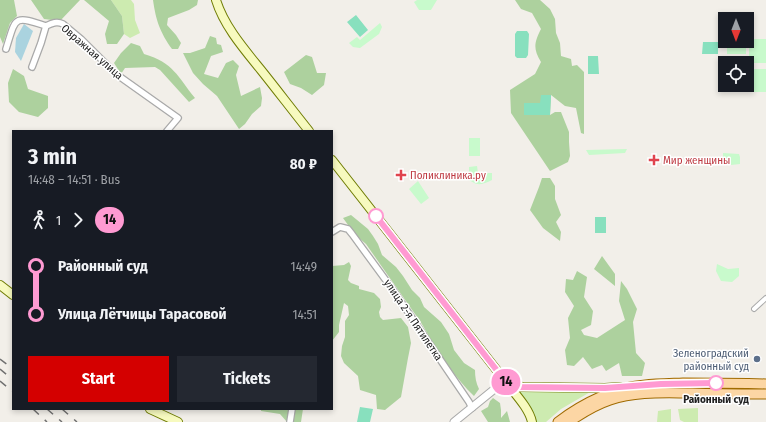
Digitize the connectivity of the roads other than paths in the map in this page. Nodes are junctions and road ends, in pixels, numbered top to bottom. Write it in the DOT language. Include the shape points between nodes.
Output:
graph roads {
  1 [pos="216,0"];
  2 [pos="46,26"];
  3 [pos="6,49"];
  4 [pos="32,67"];
  5 [pos="168,130"];
  6 [pos="308,130"];
  7 [pos="333,161"];
  8 [pos="333,231"];
  9 [pos="0,285"];
  10 [pos="12,294"];
  11 [pos="766,298"];
  12 [pos="754,309"];
  13 [pos="506,382"];
  14 [pos="766,384"];
  15 [pos="632,386"];
  16 [pos="766,394"];
  17 [pos="472,408"];
  18 [pos="152,410"];
  19 [pos="292,410"];
  20 [pos="584,412"];
  21 [pos="178,422"];
  22 [pos="290,422"];
  23 [pos="454,422"];
  24 [pos="532,422"];
  25 [pos="558,422"];
  26 [pos="569,422"];
  27 [pos="579,422"];
  1 -- 6 [label="main road" via="228,26 242,47"];
  2 -- 3 [label="street" via="23,20 17,21 14,23"];
  2 -- 4 [label="street, Овражная улица"];
  2 -- 5 [label="street, Овражная улица" via="57,22 63,24 116,74 178,118"];
  7 -- 13 [label="main road"];
  8 -- 17 [label="street, улица 2-я Пятилетка" via="340,227 348,229 352,234"];
  9 -- 10 [label="main road"];
  11 -- 12 [label="street"];
  13 -- 15 [label="main road" via="524,387"];
  13 -- 17 [label="street"];
  13 -- 24 [label="main road" via="526,408"];
  14 -- 15 [label="main road"];
  15 -- 25 [label="main road" via="589,401"];
  16 -- 20 [label="main road" via="646,393 612,399"];
  17 -- 23 [label="street"];
  18 -- 21 [label="main road"];
  19 -- 22 [label="street"];
  20 -- 26 [label="main road"];
  20 -- 27 [label="main road"];
}
